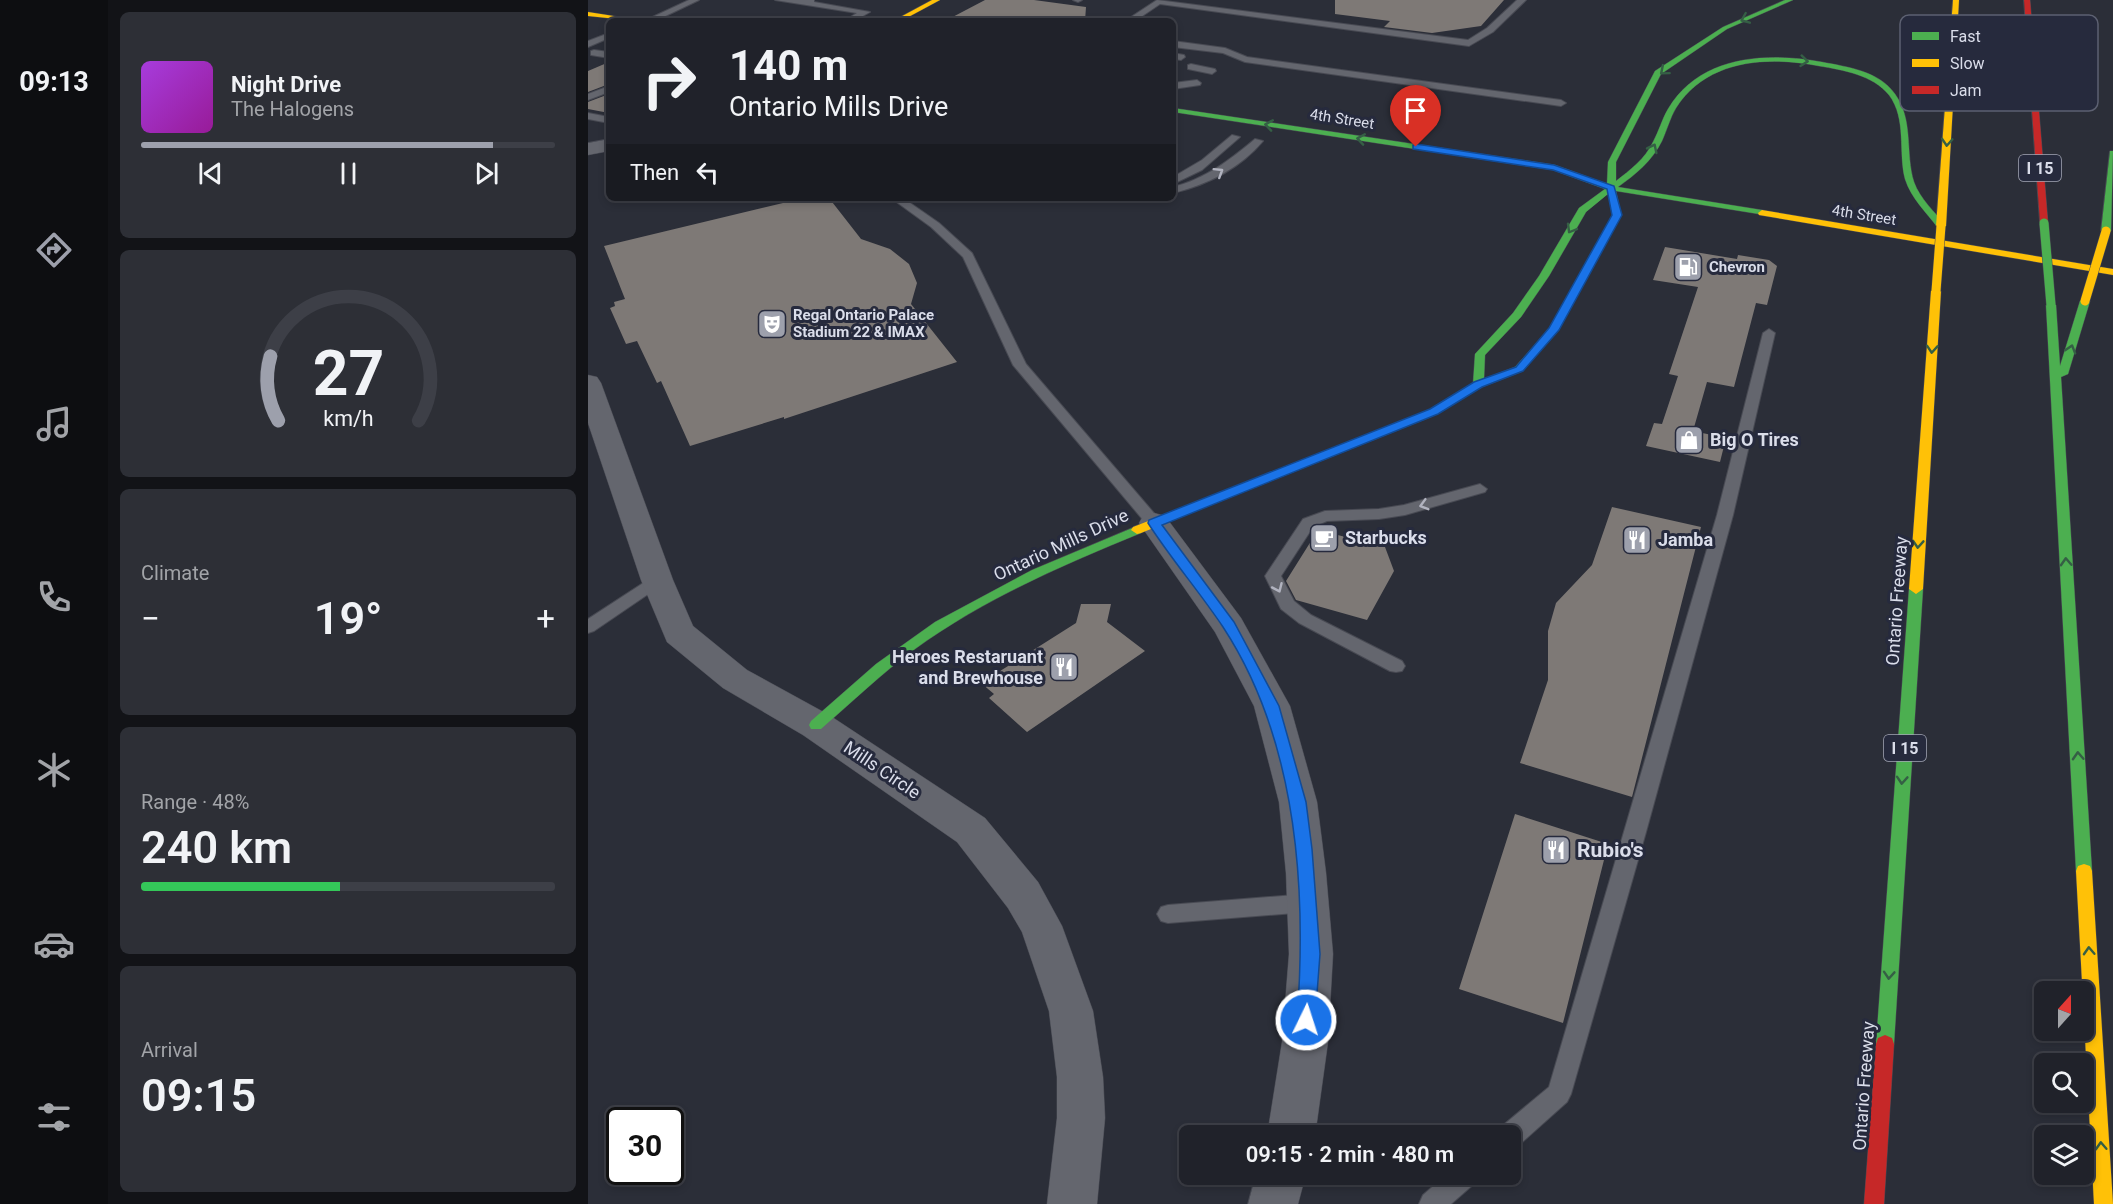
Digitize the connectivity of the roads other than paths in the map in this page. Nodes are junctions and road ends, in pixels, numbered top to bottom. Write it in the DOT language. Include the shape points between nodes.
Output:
graph roads {
  1 [pos="695,0"];
  2 [pos="779,0"];
  3 [pos="814,0"];
  4 [pos="937,0"];
  5 [pos="1522,0"];
  6 [pos="1790,0"];
  7 [pos="1956,0"];
  8 [pos="2027,0"];
  9 [pos="1161,1"];
  10 [pos="801,3"];
  11 [pos="588,14"];
  12 [pos="1955,15"];
  13 [pos="2028,15"];
  14 [pos="614,18"];
  15 [pos="655,18"];
  16 [pos="854,18"];
  17 [pos="902,18"];
  18 [pos="1134,18"];
  19 [pos="588,30"];
  20 [pos="606,33"];
  21 [pos="606,35"];
  22 [pos="588,44"];
  23 [pos="1176,44"];
  24 [pos="590,54"];
  25 [pos="606,55"];
  26 [pos="1176,56"];
  27 [pos="1213,70"];
  28 [pos="1186,72"];
  29 [pos="606,85"];
  30 [pos="588,87"];
  31 [pos="588,97"];
  32 [pos="1561,103"];
  33 [pos="1176,110"];
  34 [pos="1949,111"];
  35 [pos="2035,111"];
  36 [pos="588,116"];
  37 [pos="606,119"];
  38 [pos="1215,134"];
  39 [pos="606,137"];
  40 [pos="1235,137"];
  41 [pos="588,140"];
  42 [pos="1264,142"];
  43 [pos="606,146"];
  44 [pos="588,149"];
  45 [pos="2113,153"];
  46 [pos="1176,181"];
  47 [pos="1567,188"];
  48 [pos="1611,188"];
  49 [pos="1176,189"];
  50 [pos="900,201"];
  51 [pos="1941,226"];
  52 [pos="2113,272"];
  53 [pos="1769,333"];
  54 [pos="588,383"];
  55 [pos="1478,385"];
  56 [pos="2056,396"];
  57 [pos="1480,489"];
  58 [pos="1154,523"];
  59 [pos="657,580"];
  60 [pos="588,627"];
  61 [pos="1396,666"];
  62 [pos="816,725"];
  63 [pos="1308,903"];
  64 [pos="1168,914"];
  65 [pos="1292,1125"];
  66 [pos="1521,1127"];
  67 [pos="1278,1185"];
  68 [pos="1454,1185"];
  69 [pos="1072,1204"];
  70 [pos="1273,1204"];
  71 [pos="1432,1204"];
  72 [pos="1874,1204"];
  73 [pos="2104,1204"];
  1 -- 15 [label="lane"];
  2 -- 10 [label="lane"];
  3 -- 10 [label="lane"];
  4 -- 17 [label="main road"];
  5 -- 9 [label="lane" via="1490,30 1469,43"];
  6 -- 48 [label="main road, Ontario Mills Drive, one-way" via="1725,28 1658,73 1612,162"];
  7 -- 12 [label="main road, Ontario Freeway / I 15, one-way"];
  8 -- 13 [label="main road, I 15, bridge"];
  9 -- 18 [label="lane"];
  10 -- 16 [label="lane" via="866,12"];
  11 -- 14 [label="main road"];
  19 -- 20 [label="main road"];
  21 -- 22 [label="lane"];
  23 -- 32 [label="lane" via="1225,51 1252,60"];
  24 -- 25 [label="lane"];
  26 -- 27 [label="lane"];
  27 -- 28 [label="lane"];
  27 -- 28 [label="lane"];
  27 -- 28 [label="lane"];
  29 -- 30 [label="lane"];
  29 -- 31 [label="lane"];
  48 -- 33 [label="main road, 4th Street, one-way" via="1554,168"];
  34 -- 51 [label="main road, Ontario Freeway / I 15, one-way"];
  35 -- 56 [label="main road, I 15, bridge"];
  36 -- 37 [label="lane"];
  38 -- 40 [label="main road"];
  39 -- 41 [label="street"];
  40 -- 42 [label="main road"];
  40 -- 46 [label="lane" via="1188,176"];
  49 -- 42 [label="lane, one-way" via="1210,178"];
  43 -- 44 [label="street"];
  56 -- 45 [label="main road, one-way, bridge" via="2106,231"];
  47 -- 48 [label="main road, 4th Street"];
  48 -- 51 [label="main road, one-way" via="1648,158 1674,104 1686,87 1705,73 1743,60 1813,62 1855,72 1890,92 1900,112 1911,183"];
  48 -- 52 [label="main road, 4th Street"];
  48 -- 55 [label="main road, one-way" via="1582,210 1517,315 1480,354"];
  48 -- 55 [label="main road, Ontario Mills Drive" via="1617,215 1554,330 1519,369"];
  50 -- 58 [label="lane" via="968,255 1020,365"];
  51 -- 72 [label="main road, Ontario Freeway / I 15, one-way, bridge"];
  53 -- 66 [label="lane" via="1725,515 1559,1094"];
  54 -- 59 [label="street, Mills Circle"];
  55 -- 58 [label="main road, Ontario Mills Drive" via="1434,412"];
  73 -- 56 [label="main road, I 15, one-way"];
  57 -- 61 [label="lane, one-way" via="1405,510 1325,516 1308,523 1273,576 1287,605 1305,620"];
  58 -- 62 [label="main road, Ontario Mills Drive" via="1086,550 992,596 882,667"];
  58 -- 63 [label="street" via="1229,626 1272,706 1298,802"];
  59 -- 60 [label="lane"];
  59 -- 62 [label="street, Mills Circle" via="679,633 735,679"];
  62 -- 69 [label="street, Mills Circle" via="971,830 1023,895 1041,926 1071,1011 1080,1077 1081,1118"];
  63 -- 64 [label="lane"];
  63 -- 65 [label="street" via="1311,954 1305,1042"];
  67 -- 70 [label="street"];
  68 -- 71 [label="lane"];
}
